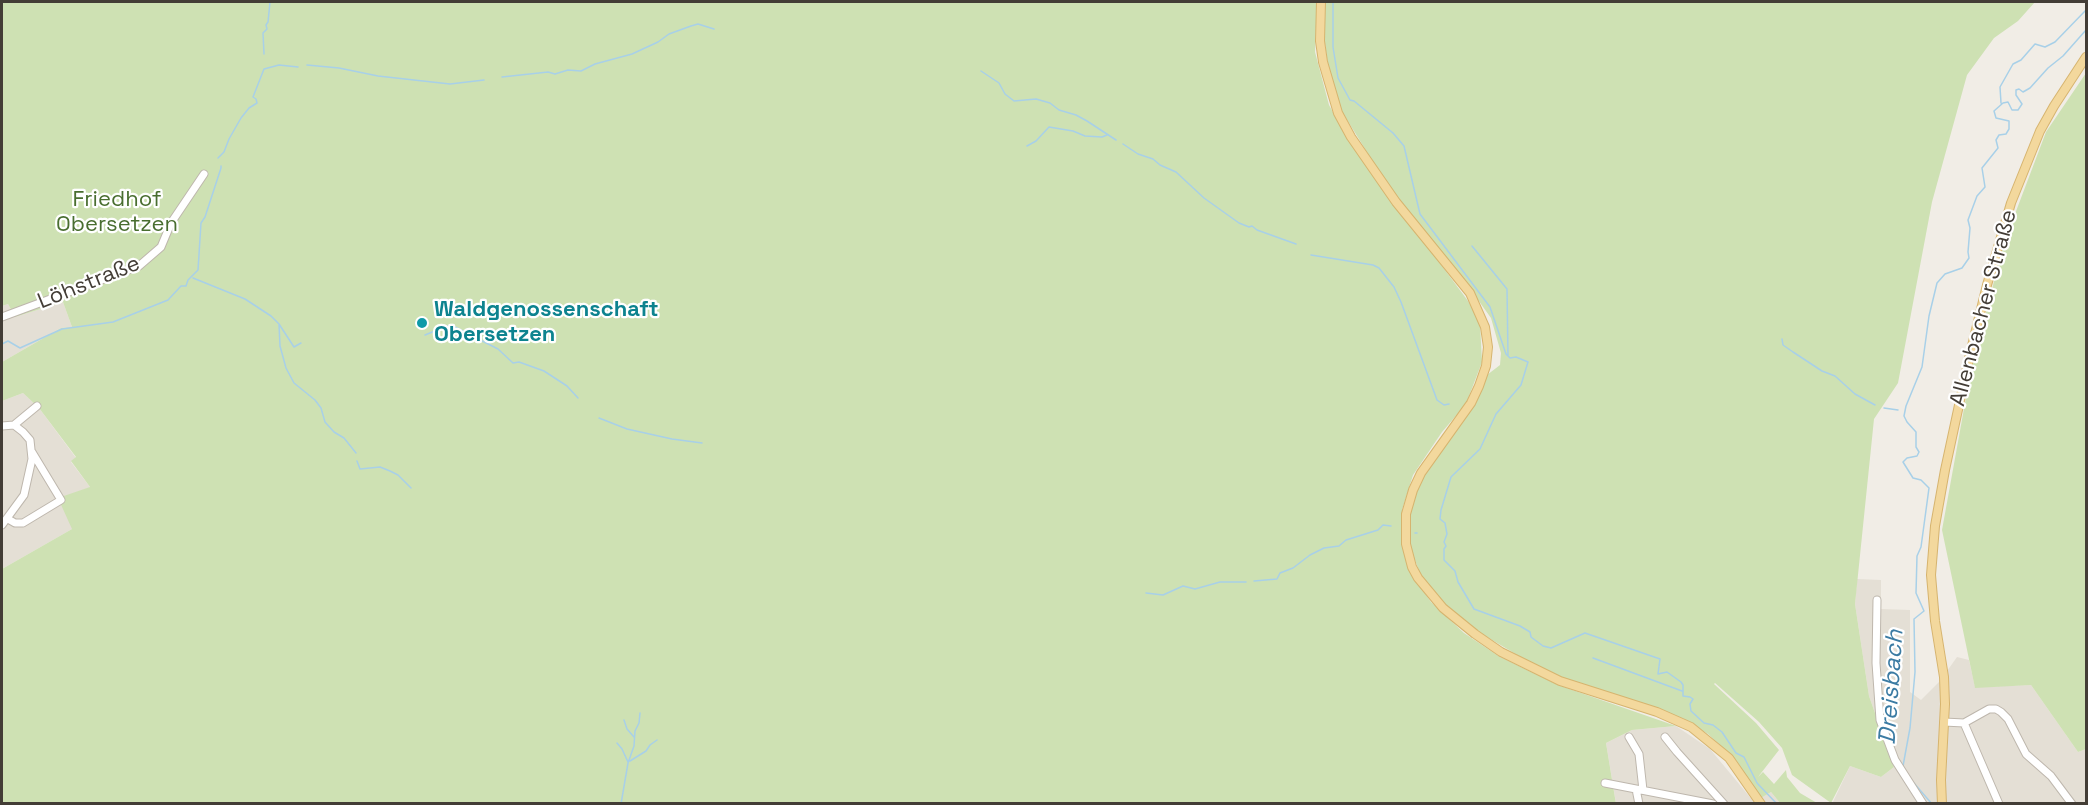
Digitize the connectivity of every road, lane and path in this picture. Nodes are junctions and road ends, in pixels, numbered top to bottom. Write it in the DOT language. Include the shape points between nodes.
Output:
graph roads {
  1 [pos="1321,2"];
  2 [pos="2086,57"];
  3 [pos="204,174"];
  4 [pos="2,317"];
  5 [pos="37,406"];
  6 [pos="14,425"];
  7 [pos="2,426"];
  8 [pos="32,452"];
  9 [pos="8,519"];
  10 [pos="2,525"];
  11 [pos="1876,600"];
  12 [pos="1944,722"];
  13 [pos="1964,723"];
  14 [pos="1629,737"];
  15 [pos="1665,737"];
  16 [pos="1605,783"];
  17 [pos="1639,790"];
  18 [pos="1690,801"];
  19 [pos="1639,804"];
  20 [pos="1713,804"];
  21 [pos="1724,804"];
  22 [pos="1761,804"];
  23 [pos="1923,804"];
  24 [pos="1942,804"];
  25 [pos="1999,804"];
  26 [pos="2072,804"];
  1 -- 22 [label="main road" via="1323,62 1338,113 1396,202 1470,293 1485,327 1488,347 1479,387 1421,473 1406,514 1408,555 1415,572 1443,608 1501,652 1560,681 1691,727 1729,758"];
  2 -- 12 [label="main road, Allenbacher Straße" via="2054,106 2011,203 1956,417 1941,492 1931,575 1944,677"];
  3 -- 4 [label="street, Löhstraße" via="171,223 161,247 139,266"];
  5 -- 6 [label="street"];
  6 -- 7 [label="street"];
  6 -- 8 [label="street" via="30,440"];
  8 -- 9 [label="street" via="24,495"];
  8 -- 9 [label="street" via="62,500 23,523"];
  9 -- 10 [label="street"];
  11 -- 23 [label="street" via="1880,720 1895,760"];
  12 -- 13 [label="street"];
  12 -- 24 [label="main road, Allenbacher Straße"];
  13 -- 25 [label="street"];
  13 -- 26 [label="street" via="1989,709 2001,712 2026,754 2051,776"];
  14 -- 17 [label="street" via="1639,754"];
  15 -- 21 [label="street"];
  16 -- 17 [label="street"];
  17 -- 18 [label="street"];
  17 -- 19 [label="street"];
  18 -- 20 [label="street"];
}
